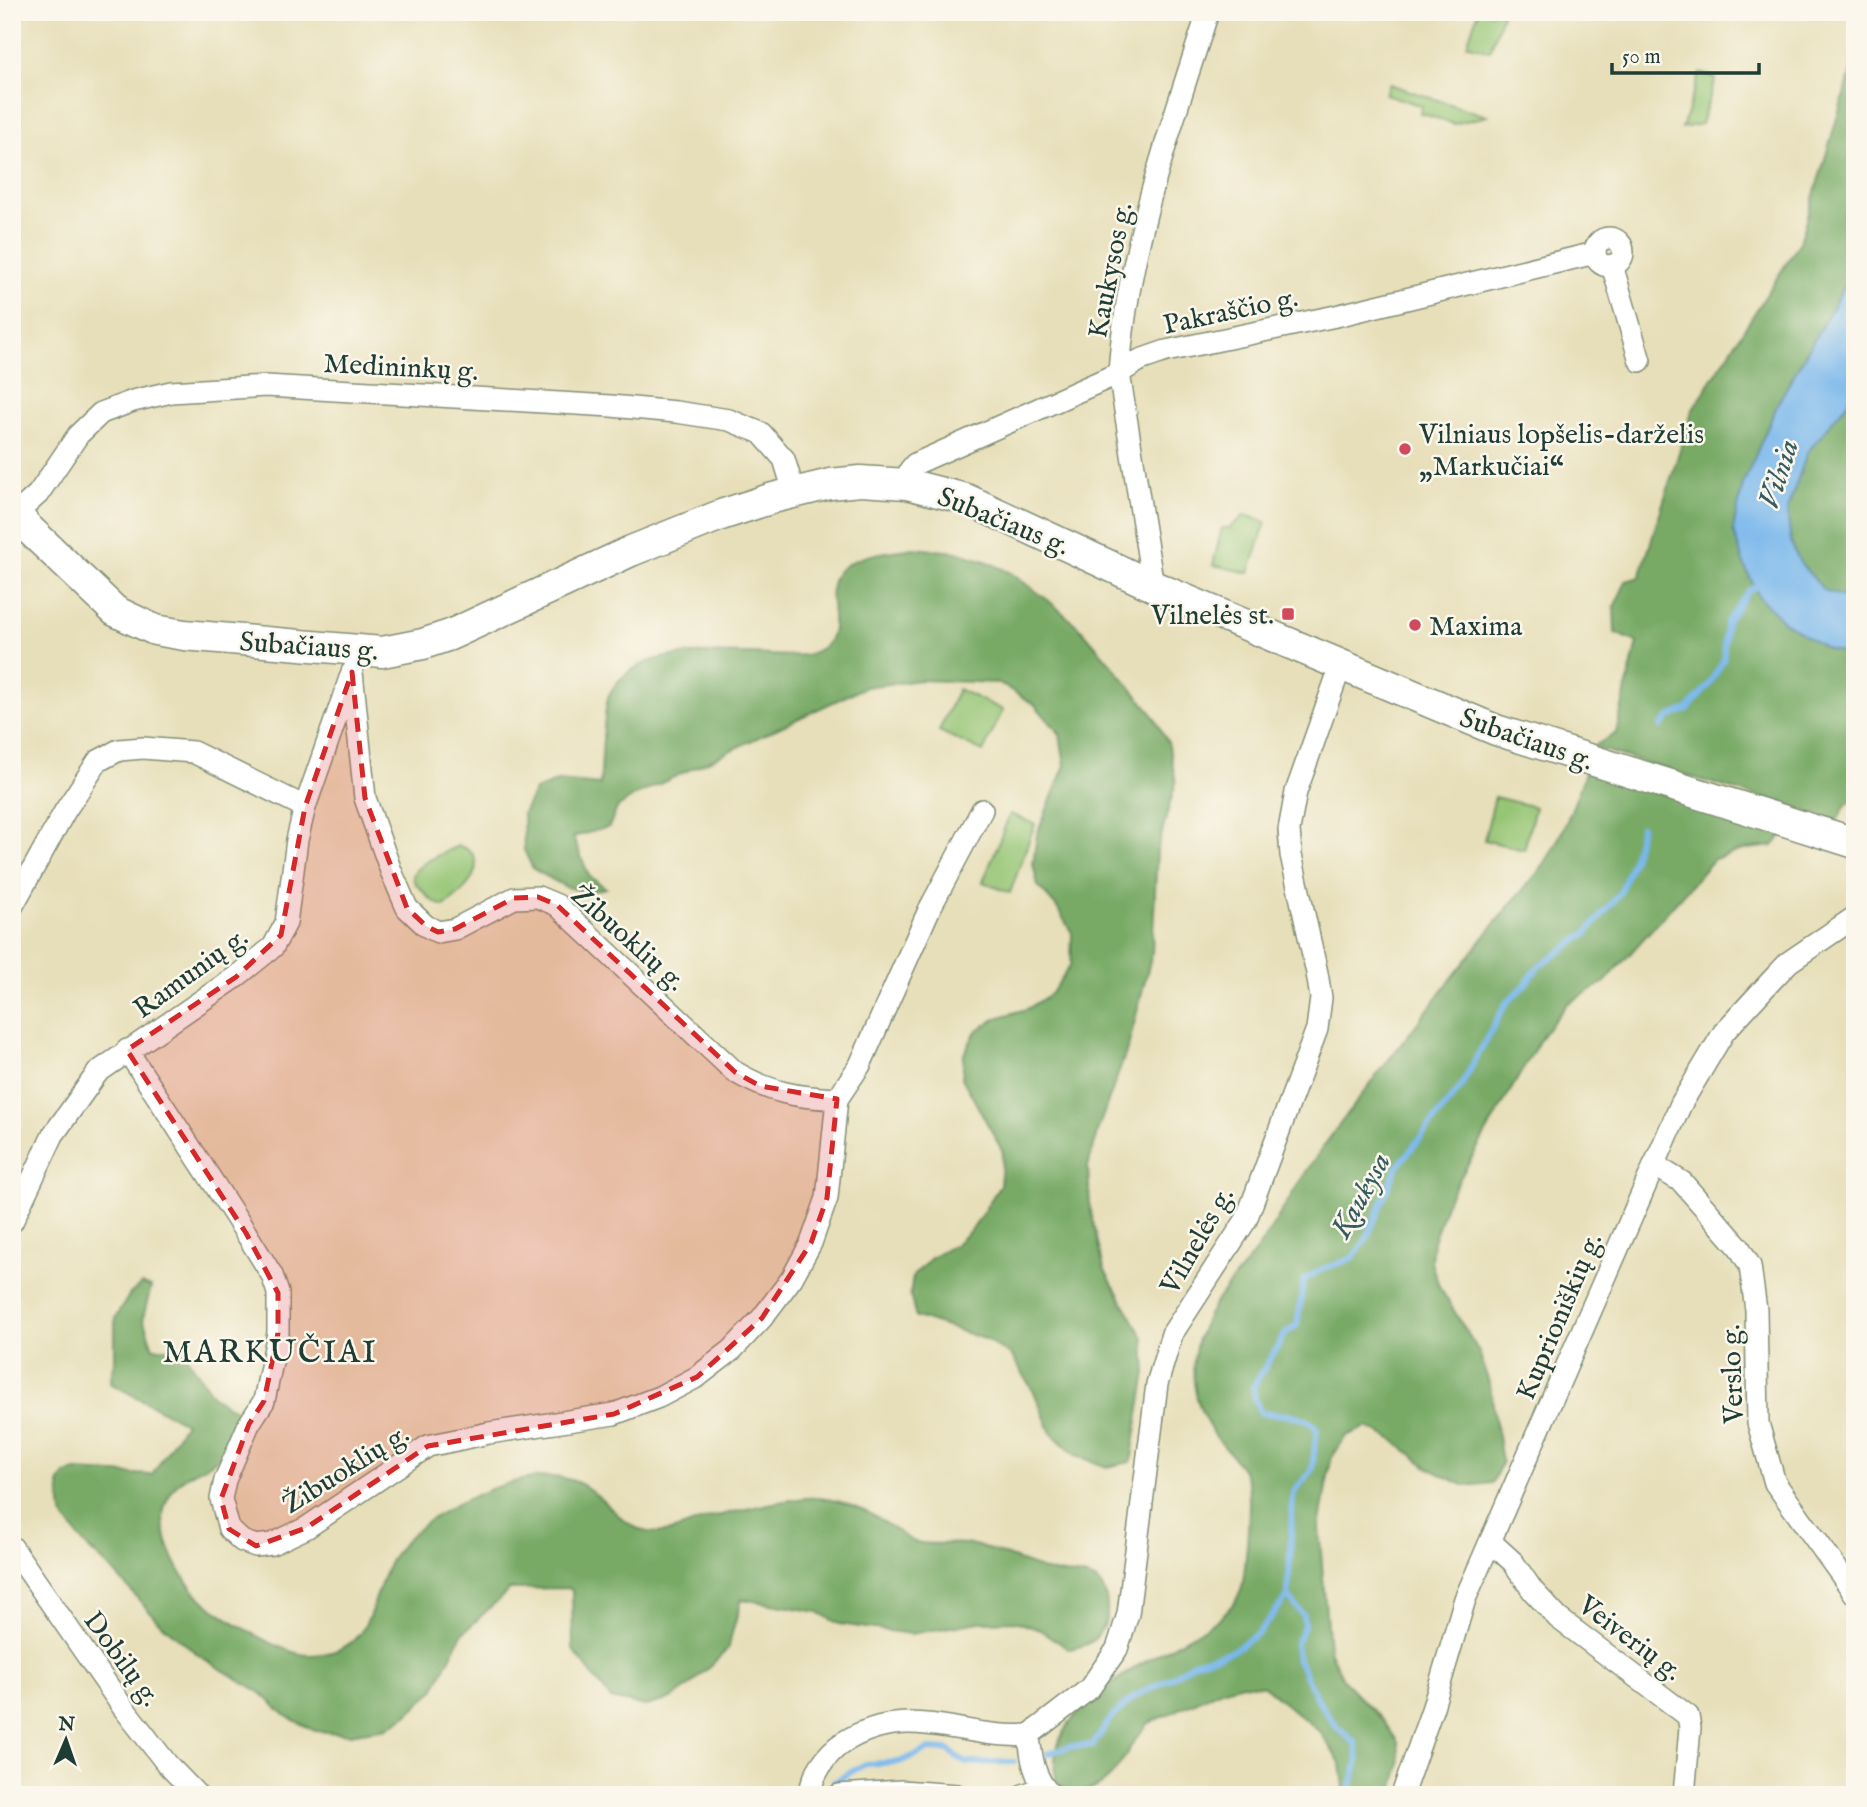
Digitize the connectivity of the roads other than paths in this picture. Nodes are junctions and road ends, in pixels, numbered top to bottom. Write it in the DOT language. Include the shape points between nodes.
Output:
graph roads {
  1 [pos="1208,12"];
  2 [pos="1640,361"];
  3 [pos="1119,373"];
  4 [pos="906,484"];
  5 [pos="794,492"];
  6 [pos="14,512"];
  7 [pos="1153,586"];
  8 [pos="353,662"];
  9 [pos="1341,665"];
  10 [pos="305,807"];
  11 [pos="982,810"];
  12 [pos="1855,843"];
  13 [pos="12,907"];
  14 [pos="1855,917"];
  15 [pos="127,1051"];
  16 [pos="837,1100"];
  17 [pos="1654,1165"];
  18 [pos="12,1222"];
  19 [pos="1491,1542"];
  20 [pos="12,1547"];
  21 [pos="1855,1594"];
  22 [pos="1029,1735"];
  23 [pos="1047,1791"];
  24 [pos="197,1795"];
  25 [pos="809,1795"];
  26 [pos="839,1795"];
  27 [pos="957,1795"];
  28 [pos="1023,1795"];
  29 [pos="1402,1795"];
  30 [pos="1684,1795"];
  1 -- 3 [label="street, Kaukysos g." via="1157,173 1131,279"];
  2 -- 3 [label="street, Pakraščio g." via="1604,259 1166,351"];
  3 -- 4 [label="street, Pakraščio g." via="915,464"];
  3 -- 7 [label="street, Kaukysos g."];
  4 -- 5 [label="street, Subačiaus g." via="860,481"];
  4 -- 7 [label="street, Subačiaus g." via="966,499"];
  5 -- 6 [label="street, Medininkų g." via="784,459 761,433 729,420 611,406 266,386 171,392 101,413 78,435 38,494"];
  5 -- 8 [label="street, Subačiaus g." via="665,537 450,635"];
  6 -- 8 [label="street, Subačiaus g." via="115,611 135,622 155,630"];
  7 -- 9 [label="street, Subačiaus g."];
  8 -- 10 [label="street, Ramunių g."];
  8 -- 16 [label="street, Žibuoklių g." via="365,798 407,908 426,926 438,932 455,929 514,898 538,897 556,905 735,1072 760,1086"];
  9 -- 12 [label="street, Subačiaus g." via="1496,730"];
  9 -- 22 [label="street, Vilnelės g." via="1297,792 1289,830 1321,998 1317,1029 1246,1220 1172,1334 1161,1366 1128,1614 1117,1649 1089,1689"];
  10 -- 13 [label="street" via="193,752 136,748 109,753 98,761 65,811"];
  10 -- 15 [label="street, Ramunių g." via="281,936 236,976"];
  11 -- 16 [label="street, Žibuoklių g." via="929,910 860,1065"];
  14 -- 17 [label="street, Kuprioniškių g." via="1790,962 1724,1032 1681,1104"];
  15 -- 16 [label="street, Žibuoklių g." via="246,1233 278,1293 278,1333 264,1401 249,1424 221,1499 229,1529 256,1546 272,1544 306,1528 428,1447 614,1414 659,1398 697,1377 732,1350 762,1318 811,1243 827,1198"];
  15 -- 18 [label="street, Ramunių g." via="98,1072 53,1135"];
  17 -- 19 [label="street, Kuprioniškių g."];
  17 -- 21 [label="street, Verslo g." via="1682,1182 1750,1266 1756,1310 1758,1423 1767,1462 1775,1483"];
  19 -- 29 [label="street, Kuprioniškių g." via="1465,1599"];
  19 -- 30 [label="street, Veiverių g." via="1558,1618 1688,1716"];
  20 -- 24 [label="street, Dobilų g." via="122,1706"];
  22 -- 23 [label="street" via="1031,1762"];
  22 -- 25 [label="street" via="1006,1737 904,1721 878,1726 838,1746 817,1772"];
  23 -- 28 [label="street"];
  26 -- 27 [label="street" via="901,1791"];
}
